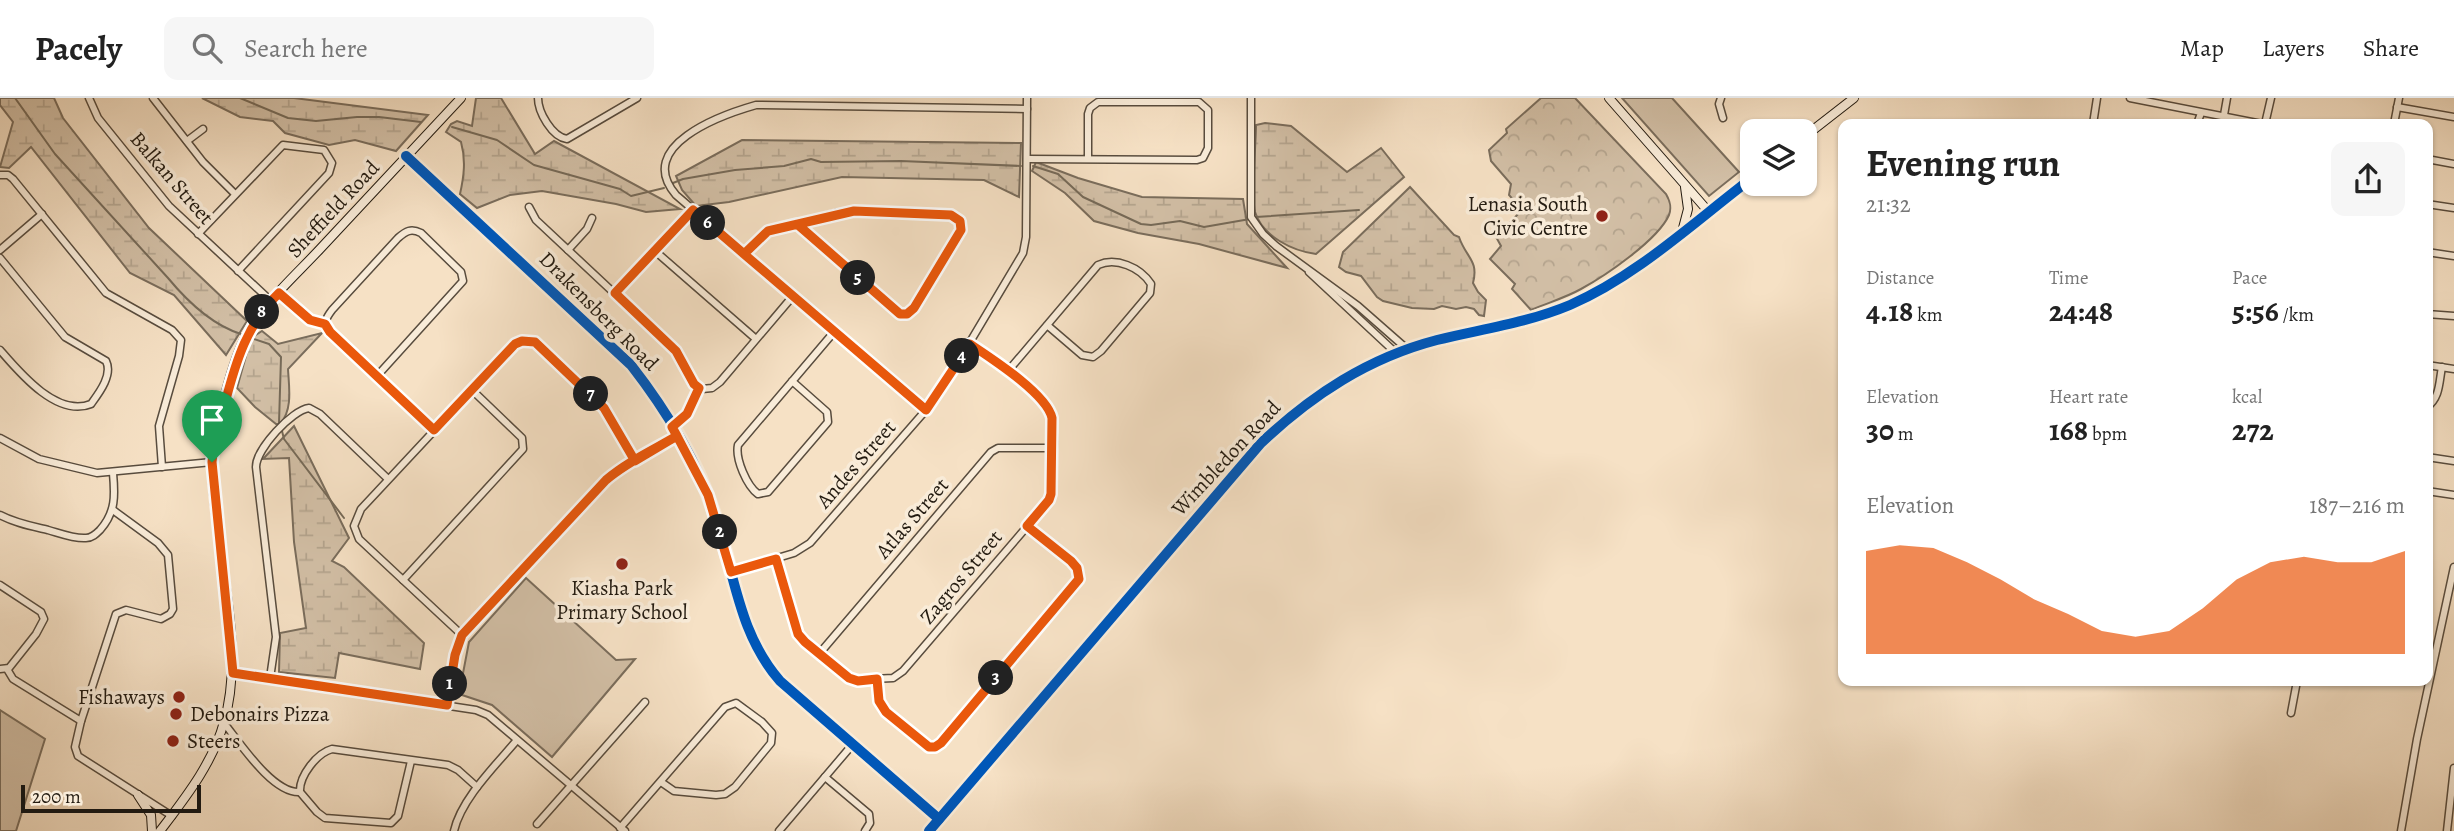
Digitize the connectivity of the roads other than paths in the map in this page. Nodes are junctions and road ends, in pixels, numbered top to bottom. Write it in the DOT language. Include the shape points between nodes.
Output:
graph roads {
  1 [pos="89,98"];
  2 [pos="153,98"];
  3 [pos="461,98"];
  4 [pos="538,98"];
  5 [pos="637,98"];
  6 [pos="1027,98"];
  7 [pos="1251,98"];
  8 [pos="1609,98"];
  9 [pos="1721,98"];
  10 [pos="1854,98"];
  11 [pos="2097,98"];
  12 [pos="2130,98"];
  13 [pos="2227,98"];
  14 [pos="2271,98"];
  15 [pos="2399,98"];
  16 [pos="755,102"];
  17 [pos="833,102"];
  18 [pos="2397,107"];
  19 [pos="1027,109"];
  20 [pos="2201,113"];
  21 [pos="2224,115"];
  22 [pos="1723,117"];
  23 [pos="2454,117"];
  24 [pos="2094,119"];
  25 [pos="2199,119"];
  26 [pos="2242,119"];
  27 [pos="2265,119"];
  28 [pos="2395,119"];
  29 [pos="1817,127"];
  30 [pos="203,129"];
  31 [pos="187,141"];
  32 [pos="406,156"];
  33 [pos="1027,159"];
  34 [pos="1088,159"];
  35 [pos="2433,160"];
  36 [pos="2454,164"];
  37 [pos="0,175"];
  38 [pos="1683,182"];
  39 [pos="1740,186"];
  40 [pos="235,194"];
  41 [pos="2433,205"];
  42 [pos="529,207"];
  43 [pos="2454,208"];
  44 [pos="693,210"];
  45 [pos="1709,211"];
  46 [pos="42,214"];
  47 [pos="592,218"];
  48 [pos="797,224"];
  49 [pos="1682,232"];
  50 [pos="198,234"];
  51 [pos="0,250"];
  52 [pos="568,250"];
  53 [pos="655,251"];
  54 [pos="2433,252"];
  55 [pos="744,254"];
  56 [pos="2454,256"];
  57 [pos="0,258"];
  58 [pos="238,271"];
  59 [pos="1308,271"];
  60 [pos="279,293"];
  61 [pos="615,293"];
  62 [pos="793,296"];
  63 [pos="271,301"];
  64 [pos="2433,314"];
  65 [pos="2454,316"];
  66 [pos="325,324"];
  67 [pos="1047,325"];
  68 [pos="834,332"];
  69 [pos="756,339"];
  70 [pos="970,344"];
  71 [pos="1406,349"];
  72 [pos="0,350"];
  73 [pos="1396,353"];
  74 [pos="2433,366"];
  75 [pos="2442,367"];
  76 [pos="2454,369"];
  77 [pos="1008,370"];
  78 [pos="377,376"];
  79 [pos="792,381"];
  80 [pos="699,388"];
  81 [pos="471,390"];
  82 [pos="2433,403"];
  83 [pos="926,410"];
  84 [pos="672,427"];
  85 [pos="434,430"];
  86 [pos="677,436"];
  87 [pos="0,438"];
  88 [pos="1052,448"];
  89 [pos="2433,458"];
  90 [pos="635,461"];
  91 [pos="2454,461"];
  92 [pos="212,462"];
  93 [pos="162,467"];
  94 [pos="113,473"];
  95 [pos="388,479"];
  96 [pos="2433,492"];
  97 [pos="2454,495"];
  98 [pos="113,510"];
  99 [pos="0,515"];
  100 [pos="1027,526"];
  101 [pos="776,559"];
  102 [pos="2454,567"];
  103 [pos="731,572"];
  104 [pos="403,580"];
  105 [pos="0,585"];
  106 [pos="462,635"];
  107 [pos="819,654"];
  108 [pos="2433,665"];
  109 [pos="3,669"];
  110 [pos="233,673"];
  111 [pos="270,678"];
  112 [pos="877,679"];
  113 [pos="2296,686"];
  114 [pos="2428,686"];
  115 [pos="645,702"];
  116 [pos="447,705"];
  117 [pos="2291,713"];
  118 [pos="81,721"];
  119 [pos="224,723"];
  120 [pos="516,740"];
  121 [pos="853,744"];
  122 [pos="411,761"];
  123 [pos="2454,768"];
  124 [pos="825,777"];
  125 [pos="661,782"];
  126 [pos="477,787"];
  127 [pos="572,787"];
  128 [pos="300,792"];
  129 [pos="138,795"];
  130 [pos="172,816"];
  131 [pos="939,819"];
  132 [pos="537,824"];
  133 [pos="618,829"];
  134 [pos="152,831"];
  135 [pos="160,831"];
  136 [pos="454,831"];
  137 [pos="779,831"];
  138 [pos="865,831"];
  139 [pos="929,831"];
  140 [pos="2401,831"];
  141 [pos="2447,831"];
  1 -- 50 [label="street, Balkan Street" via="98,118 169,206"];
  2 -- 31 [label="street, Balkan Street"];
  3 -- 32 [label="street, Sheffield Road"];
  4 -- 5 [label="street" via="554,132 567,139"];
  6 -- 19 [label="street, Andes Street"];
  7 -- 59 [label="street" via="1251,217"];
  8 -- 38 [label="street"];
  9 -- 22 [label="street" via="1718,104"];
  10 -- 29 [label="street"];
  11 -- 24 [label="street"];
  12 -- 20 [label="street"];
  13 -- 21 [label="street"];
  14 -- 27 [label="street"];
  15 -- 18 [label="street"];
  16 -- 17 [label="street"];
  16 -- 44 [label="street" via="681,139 669,152 668,182"];
  17 -- 19 [label="street"];
  18 -- 23 [label="street"];
  18 -- 28 [label="street"];
  19 -- 33 [label="street, Andes Street"];
  20 -- 21 [label="street"];
  20 -- 25 [label="street"];
  21 -- 26 [label="street"];
  30 -- 31 [label="street, Balkan Street"];
  31 -- 40 [label="street, Balkan Street"];
  32 -- 60 [label="street, Sheffield Road"];
  32 -- 84 [label="street, Drakensberg Road" via="616,350 652,392"];
  33 -- 34 [label="street"];
  33 -- 70 [label="street, Andes Street" via="1023,253"];
  34 -- 34 [label="street" via="1200,159 1208,148 1208,110 1199,103 1098,102 1088,114"];
  35 -- 36 [label="street"];
  37 -- 46 [label="street" via="13,179"];
  38 -- 45 [label="street"];
  38 -- 49 [label="street" via="1688,209"];
  39 -- 45 [label="street, Wimbledon Road"];
  40 -- 50 [label="street"];
  40 -- 58 [label="street" via="283,145 324,150 332,163 325,179"];
  41 -- 43 [label="street"];
  42 -- 52 [label="street" via="536,220"];
  44 -- 53 [label="street"];
  44 -- 55 [label="street"];
  45 -- 49 [label="street, Wimbledon Road"];
  46 -- 51 [label="street"];
  46 -- 93 [label="street" via="106,293 173,330 181,340 159,426"];
  47 -- 52 [label="street"];
  48 -- 48 [label="street" via="854,211 951,215 961,227 914,308 902,315"];
  48 -- 55 [label="street" via="768,231"];
  49 -- 71 [label="street, Wimbledon Road" via="1622,276 1570,305 1517,323"];
  50 -- 58 [label="street, Balkan Street"];
  52 -- 61 [label="street"];
  53 -- 61 [label="street"];
  53 -- 69 [label="street"];
  54 -- 56 [label="street"];
  55 -- 62 [label="street"];
  57 -- 72 [label="street" via="65,337 106,361 108,373 91,404 79,407 32,386"];
  58 -- 63 [label="street, Balkan Street"];
  59 -- 71 [label="street" via="1358,306"];
  59 -- 73 [label="street"];
  60 -- 63 [label="street, Sheffield Road"];
  60 -- 66 [label="street" via="310,320"];
  61 -- 80 [label="street" via="676,351"];
  62 -- 68 [label="street"];
  62 -- 69 [label="street"];
  63 -- 92 [label="street, Sheffield Road" via="250,328 237,359"];
  64 -- 65 [label="street"];
  66 -- 78 [label="street"];
  66 -- 78 [label="street" via="332,310 409,230 421,233 461,272 461,285"];
  67 -- 67 [label="street" via="1101,263 1132,267 1151,284 1150,293 1093,357 1082,355"];
  67 -- 77 [label="street"];
  68 -- 79 [label="street"];
  68 -- 83 [label="street"];
  69 -- 80 [label="street" via="714,387"];
  70 -- 77 [label="street, Zagros Street"];
  70 -- 83 [label="street, Andes Street"];
  71 -- 73 [label="street, Wimbledon Road"];
  73 -- 131 [label="street, Wimbledon Road" via="1328,388 1261,443"];
  74 -- 75 [label="street"];
  75 -- 76 [label="street"];
  75 -- 82 [label="street"];
  77 -- 88 [label="street, Zagros Street" via="1050,411"];
  78 -- 85 [label="street"];
  79 -- 79 [label="street" via="737,449 758,494 768,492 828,421 827,412"];
  80 -- 84 [label="street" via="687,414"];
  81 -- 85 [label="street"];
  81 -- 90 [label="street" via="515,344 535,342 604,408"];
  81 -- 104 [label="street" via="522,438 523,449"];
  83 -- 101 [label="street, Andes Street" via="816,538"];
  84 -- 86 [label="street, Drakensberg Road"];
  85 -- 95 [label="street"];
  86 -- 90 [label="street"];
  86 -- 103 [label="street, Drakensberg Road" via="708,495"];
  87 -- 94 [label="street" via="39,459"];
  88 -- 100 [label="street, Zagros Street" via="1051,497"];
  88 -- 107 [label="street, Atlas Street" via="991,452"];
  89 -- 91 [label="street"];
  90 -- 106 [label="street" via="606,480"];
  92 -- 93 [label="street"];
  92 -- 110 [label="street, Sheffield Road"];
  93 -- 94 [label="street"];
  94 -- 98 [label="street"];
  95 -- 104 [label="street" via="361,509 354,526 359,539"];
  95 -- 111 [label="street" via="309,408 298,410 258,454 276,643"];
  96 -- 97 [label="street"];
  98 -- 99 [label="street" via="100,529 86,538"];
  98 -- 118 [label="street" via="168,555 173,609 161,619 126,610 116,614"];
  100 -- 112 [label="street, Zagros Street" via="903,671"];
  100 -- 112 [label="street" via="1077,568 1078,582 941,743 929,747 886,712 879,701"];
  101 -- 103 [label="street, Andes Street"];
  101 -- 107 [label="street" via="798,634"];
  102 -- 108 [label="street"];
  103 -- 121 [label="street, Drakensberg Road" via="750,637 762,659 780,681"];
  104 -- 106 [label="street"];
  105 -- 109 [label="street" via="44,618 36,635"];
  106 -- 116 [label="street"];
  107 -- 112 [label="street" via="852,680"];
  109 -- 118 [label="street"];
  110 -- 111 [label="street"];
  110 -- 119 [label="street, Sheffield Road"];
  111 -- 116 [label="street"];
  113 -- 117 [label="street"];
  114 -- 140 [label="street"];
  115 -- 127 [label="street"];
  116 -- 120 [label="street" via="488,715"];
  118 -- 129 [label="street" via="75,747 78,756"];
  119 -- 128 [label="street" via="277,784"];
  119 -- 130 [label="street, Sheffield Road" via="211,757"];
  120 -- 126 [label="street"];
  120 -- 127 [label="street"];
  121 -- 124 [label="street"];
  121 -- 131 [label="street, Drakensberg Road"];
  122 -- 126 [label="street" via="448,765"];
  122 -- 128 [label="street" via="327,750 301,781"];
  122 -- 128 [label="street" via="398,816 391,823 326,818"];
  123 -- 141 [label="street"];
  124 -- 137 [label="street"];
  124 -- 138 [label="street" via="869,814"];
  125 -- 125 [label="street" via="731,703 740,705 772,733 771,743 727,793 674,791"];
  125 -- 133 [label="street"];
  126 -- 136 [label="street"];
  127 -- 132 [label="street"];
  127 -- 133 [label="street"];
  129 -- 130 [label="street"];
  129 -- 134 [label="street" via="150,816"];
  130 -- 135 [label="street, Sheffield Road"];
  131 -- 139 [label="street, Wimbledon Road"];
}
